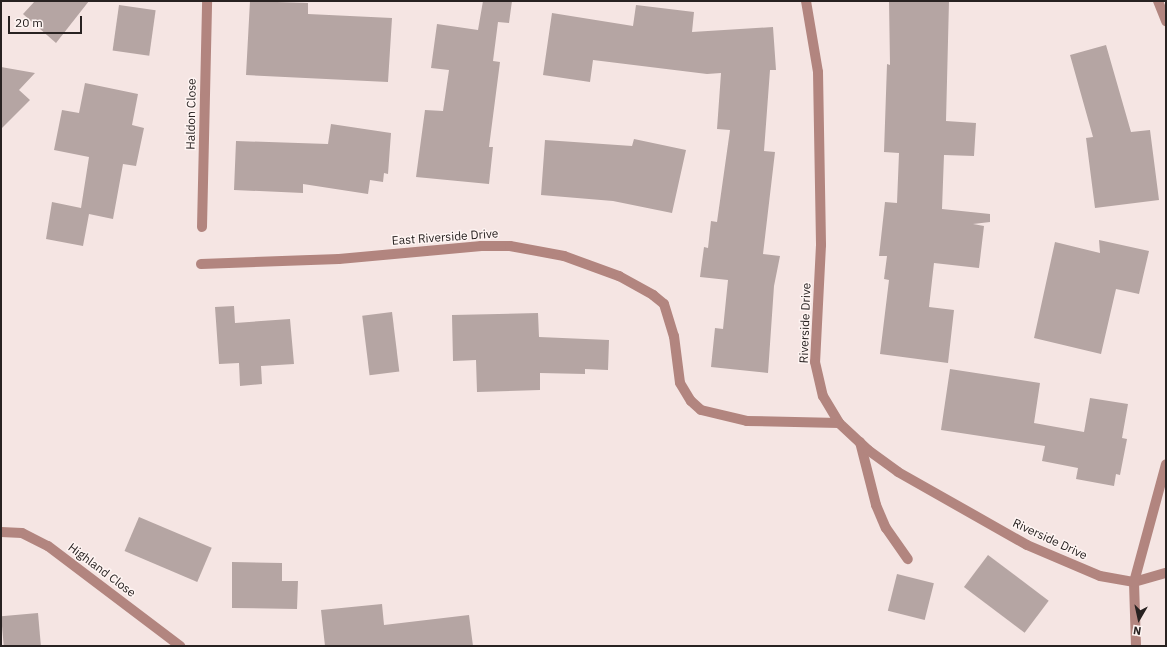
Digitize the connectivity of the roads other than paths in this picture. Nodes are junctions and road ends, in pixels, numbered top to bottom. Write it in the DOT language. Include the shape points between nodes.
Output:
graph roads {
  1 [pos="207,1"];
  2 [pos="806,1"];
  3 [pos="1158,1"];
  4 [pos="1166,21"];
  5 [pos="202,227"];
  6 [pos="201,264"];
  7 [pos="838,423"];
  8 [pos="860,442"];
  9 [pos="1166,464"];
  10 [pos="1,532"];
  11 [pos="908,559"];
  12 [pos="1166,573"];
  13 [pos="1134,582"];
  14 [pos="180,646"];
  15 [pos="1136,646"];
  1 -- 5 [label="street, Haldon Close"];
  2 -- 7 [label="street, Riverside Drive" via="818,72 821,245 815,362 823,396"];
  3 -- 4 [label="street"];
  6 -- 7 [label="street, East Riverside Drive" via="339,259 480,246 510,246 564,256 619,276 664,304 674,336 680,383 691,401 701,410 747,421"];
  7 -- 8 [label="street, Riverside Drive"];
  8 -- 11 [label="street" via="876,505 886,528"];
  8 -- 13 [label="street, Riverside Drive" via="898,472 1027,545 1100,576"];
  9 -- 13 [label="street"];
  10 -- 14 [label="street, Highland Close" via="22,533 48,546"];
  12 -- 13 [label="street"];
  13 -- 15 [label="street"];
}
